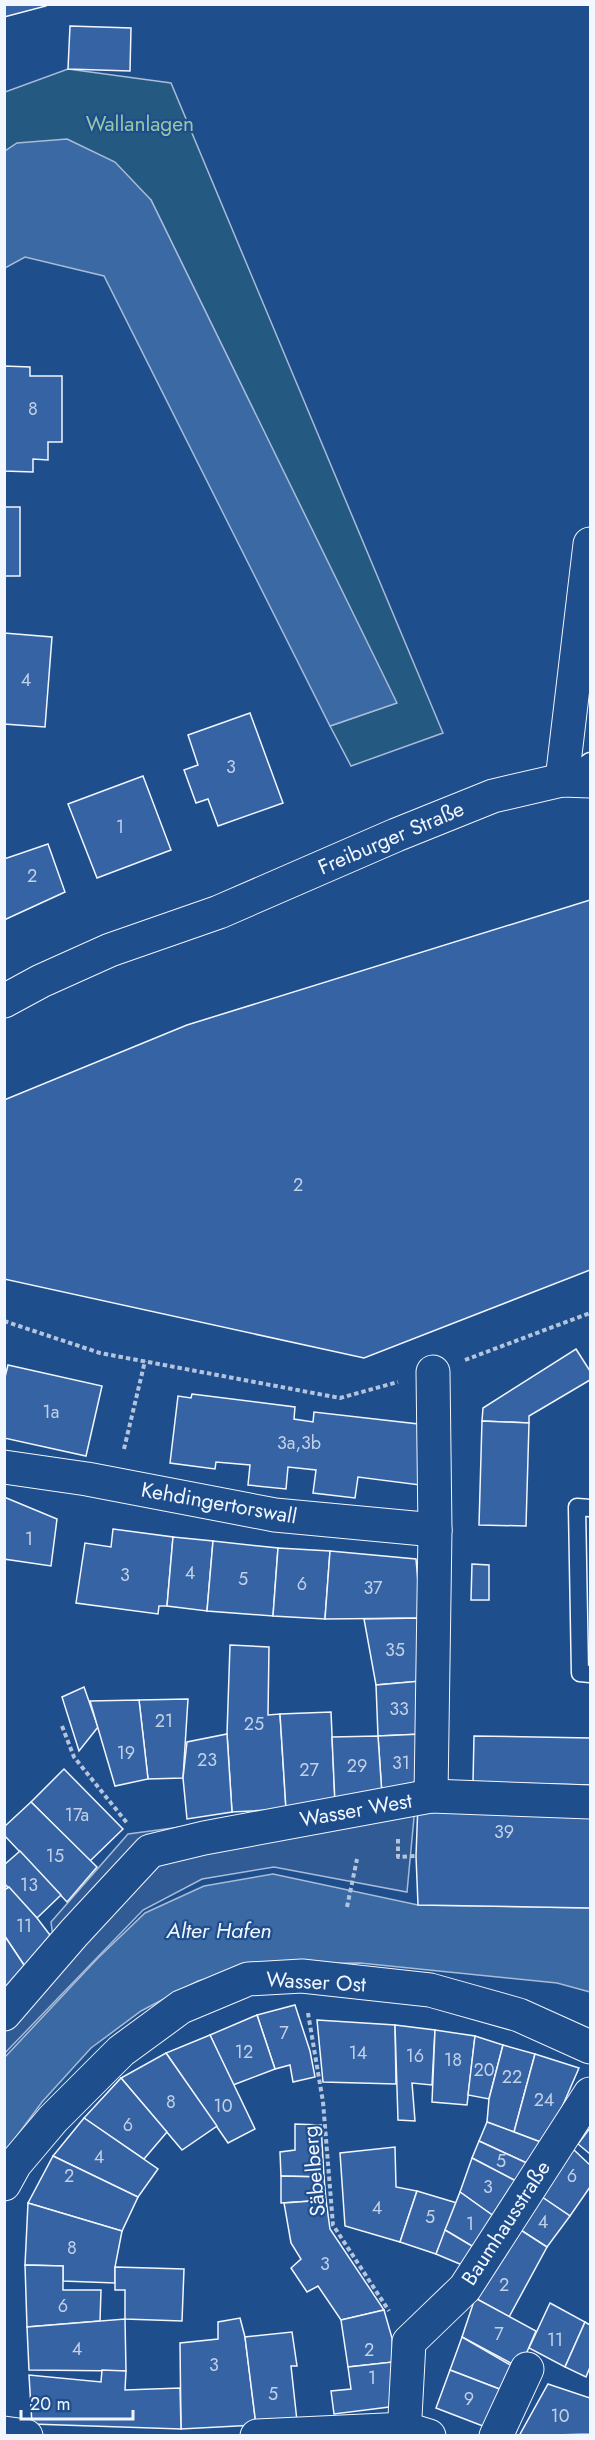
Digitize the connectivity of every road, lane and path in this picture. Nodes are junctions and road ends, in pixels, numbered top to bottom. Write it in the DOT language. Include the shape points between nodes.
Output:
graph roads {
  1 [pos="591,544"];
  2 [pos="591,761"];
  3 [pos="577,781"];
  4 [pos="4,1001"];
  5 [pos="591,1313"];
  6 [pos="4,1321"];
  7 [pos="145,1361"];
  8 [pos="433,1372"];
  9 [pos="4,1467"];
  10 [pos="115,1485"];
  11 [pos="591,1508"];
  12 [pos="435,1530"];
  13 [pos="591,1674"];
  14 [pos="62,1726"];
  15 [pos="431,1797"];
  16 [pos="591,1802"];
  17 [pos="150,1851"];
  18 [pos="416,1856"];
  19 [pos="405,1857"];
  20 [pos="357,1859"];
  21 [pos="348,1907"];
  22 [pos="302,1977"];
  23 [pos="4,2014"];
  24 [pos="591,2047"];
  25 [pos="591,2094"];
  26 [pos="4,2184"];
  27 [pos="409,2342"];
  28 [pos="528,2369"];
  29 [pos="4,2433"];
  30 [pos="413,2433"];
  31 [pos="26,2436"];
  32 [pos="258,2436"];
  33 [pos="496,2436"];
  1 -- 3 [label="street"];
  2 -- 3 [label="lane"];
  3 -- 4 [label="street, Freiburger Straße" via="493,796 219,912 110,950"];
  5 -- 8 [label="path"];
  6 -- 7 [label="path" via="100,1353"];
  7 -- 8 [label="path" via="340,1398"];
  7 -- 10 [label="path"];
  8 -- 12 [label="street, Wasser West"];
  9 -- 10 [label="street, Kehdingertorswall"];
  10 -- 12 [label="street, Kehdingertorswall" via="275,1515"];
  11 -- 13 [label="lane" via="577,1507 580,1673"];
  12 -- 15 [label="street, Wasser West"];
  14 -- 17 [label="path" via="74,1757"];
  15 -- 16 [label="street"];
  15 -- 17 [label="street, Wasser West"];
  17 -- 23 [label="street"];
  18 -- 19 [label="path"];
  20 -- 21 [label="path"];
  22 -- 24 [label="street, Wasser Ost" via="430,1990 519,2015"];
  22 -- 26 [label="street, Wasser Ost" via="248,1979 181,2007 121,2050 53,2119 15,2164"];
  22 -- 27 [label="path, Säbelberg" via="323,2102 333,2225"];
  25 -- 27 [label="street, Baumhausstraße" via="465,2288"];
  27 -- 30 [label="street"];
  28 -- 33 [label="street"];
  29 -- 31 [label="street"];
  30 -- 32 [label="street"];
}
